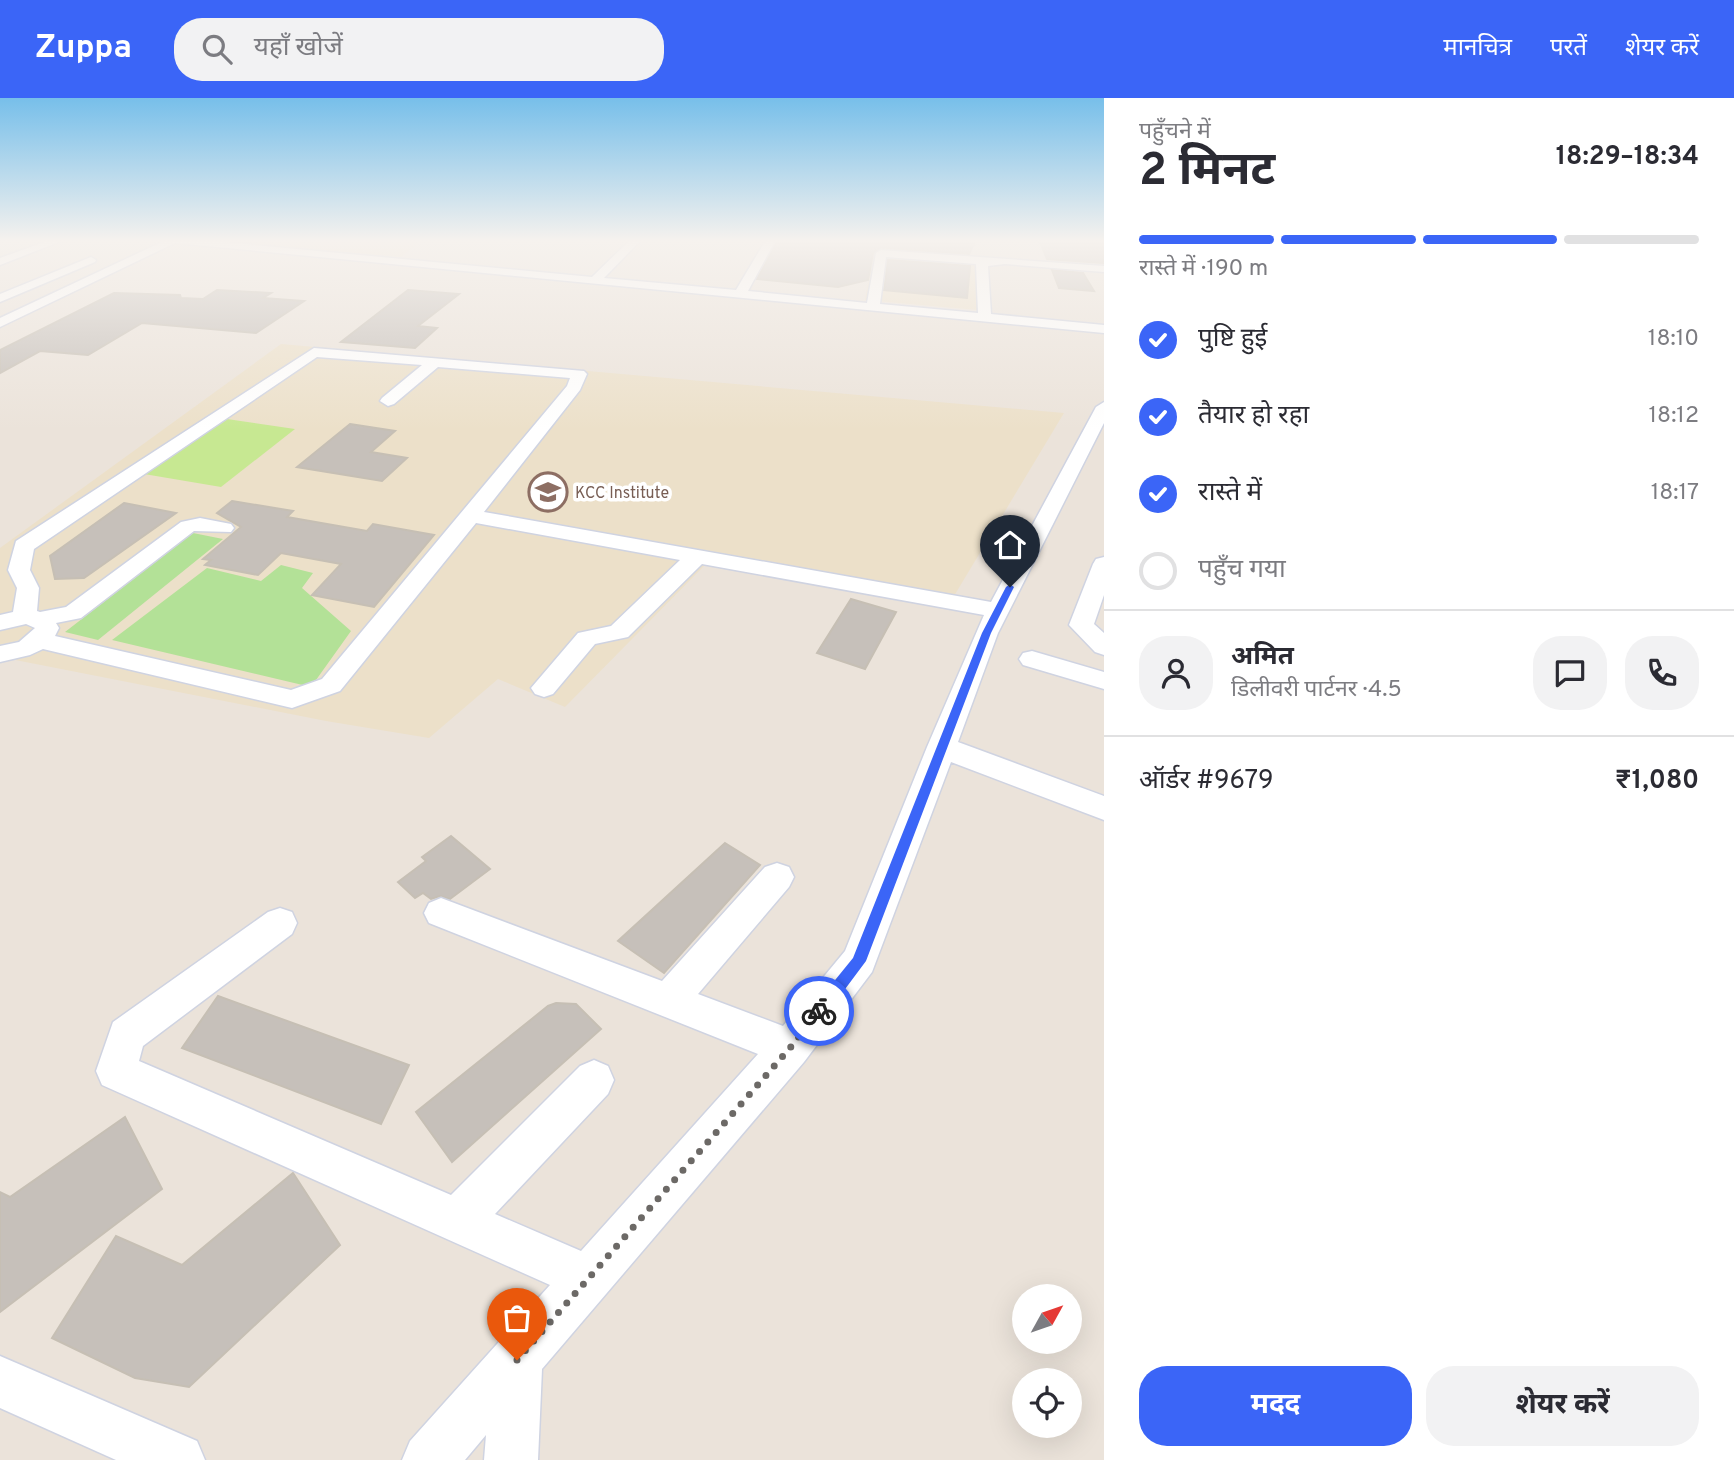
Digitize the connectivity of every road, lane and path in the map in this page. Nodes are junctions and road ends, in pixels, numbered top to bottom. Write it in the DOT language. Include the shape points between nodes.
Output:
graph roads {
  1 [pos="40,304"];
  2 [pos="910,304"];
  3 [pos="984,304"];
  4 [pos="984,311"];
  5 [pos="0,323"];
  6 [pos="1104,329"];
  7 [pos="435,362"];
  8 [pos="388,401"];
  9 [pos="1100,422"];
  10 [pos="471,516"];
  11 [pos="224,528"];
  12 [pos="697,556"];
  13 [pos="1104,564"];
  14 [pos="1099,594"];
  15 [pos="998,610"];
  16 [pos="18,624"];
  17 [pos="1104,647"];
  18 [pos="0,654"];
  19 [pos="1032,659"];
  20 [pos="1104,681"];
  21 [pos="544,688"];
  22 [pos="941,747"];
  23 [pos="1104,808"];
  24 [pos="777,877"];
  25 [pos="441,913"];
  26 [pos="281,923"];
  27 [pos="669,1001"];
  28 [pos="790,1048"];
  29 [pos="593,1080"];
  30 [pos="458,1220"];
  31 [pos="589,1278"];
  32 [pos="517,1360"];
  33 [pos="0,1382"];
  34 [pos="178,1460"];
  35 [pos="429,1460"];
  36 [pos="511,1460"];
  1 -- 5 [label="street"];
  2 -- 4 [label="street"];
  3 -- 4 [label="street"];
  4 -- 6 [label="street"];
  7 -- 8 [label="street"];
  7 -- 10 [label="street" via="579,374 575,387"];
  7 -- 16 [label="street" via="314,352 24,546 19,570 28,588"];
  9 -- 15 [label="street"];
  10 -- 12 [label="street"];
  10 -- 16 [label="street" via="331,685 292,699"];
  11 -- 16 [label="street" via="188,526 73,613"];
  12 -- 15 [label="street"];
  12 -- 21 [label="street" via="618,632 587,638"];
  13 -- 14 [label="street"];
  14 -- 17 [label="street" via="1081,625"];
  15 -- 22 [label="street"];
  16 -- 18 [label="street" via="20,650"];
  19 -- 20 [label="street"];
  22 -- 23 [label="street"];
  22 -- 28 [label="street" via="859,961"];
  24 -- 27 [label="street"];
  25 -- 27 [label="street"];
  26 -- 30 [label="street" via="127,1035 116,1071"];
  27 -- 28 [label="street"];
  28 -- 31 [label="street"];
  29 -- 30 [label="street"];
  30 -- 31 [label="street"];
  31 -- 32 [label="street"];
  32 -- 35 [label="street"];
  32 -- 36 [label="street"];
  33 -- 34 [label="street"];
}
